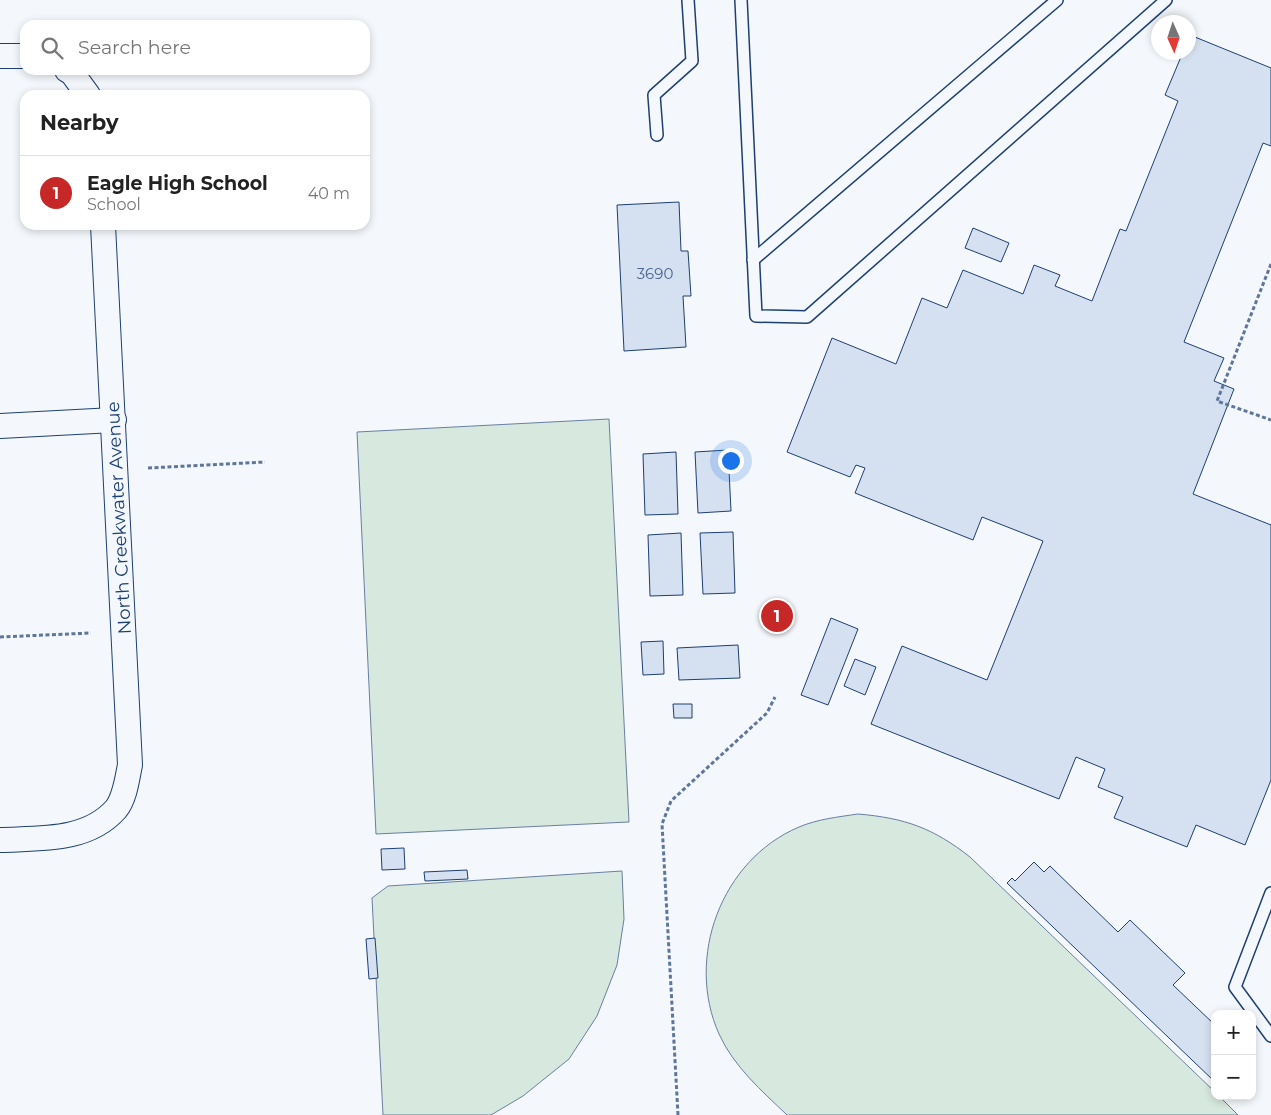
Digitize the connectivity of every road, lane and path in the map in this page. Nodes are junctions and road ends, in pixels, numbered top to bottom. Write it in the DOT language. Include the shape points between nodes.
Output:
graph roads {
  1 [pos="688,0"];
  2 [pos="741,0"];
  3 [pos="1057,0"];
  4 [pos="1166,0"];
  5 [pos="0,56"];
  6 [pos="20,56"];
  7 [pos="72,75"];
  8 [pos="84,90"];
  9 [pos="657,135"];
  10 [pos="103,230"];
  11 [pos="753,260"];
  12 [pos="1271,264"];
  13 [pos="114,420"];
  14 [pos="1271,420"];
  15 [pos="0,426"];
  16 [pos="265,462"];
  17 [pos="148,468"];
  18 [pos="92,632"];
  19 [pos="0,637"];
  20 [pos="775,696"];
  21 [pos="0,840"];
  22 [pos="1271,893"];
  23 [pos="1271,1036"];
  24 [pos="678,1115"];
  1 -- 9 [label="lane" via="692,62 654,95"];
  2 -- 11 [label="lane"];
  3 -- 11 [label="lane"];
  4 -- 11 [label="lane" via="807,317 756,316"];
  5 -- 6 [label="street"];
  7 -- 8 [label="street"];
  10 -- 13 [label="street, North Creekwater Avenue"];
  12 -- 14 [label="path" via="1218,401"];
  13 -- 15 [label="street"];
  13 -- 21 [label="street, North Creekwater Avenue" via="130,765 125,787 116,808 91,828 61,837"];
  16 -- 17 [label="path"];
  18 -- 19 [label="path"];
  20 -- 24 [label="path" via="767,713 672,801 662,824"];
  22 -- 23 [label="lane" via="1235,987"];
}
